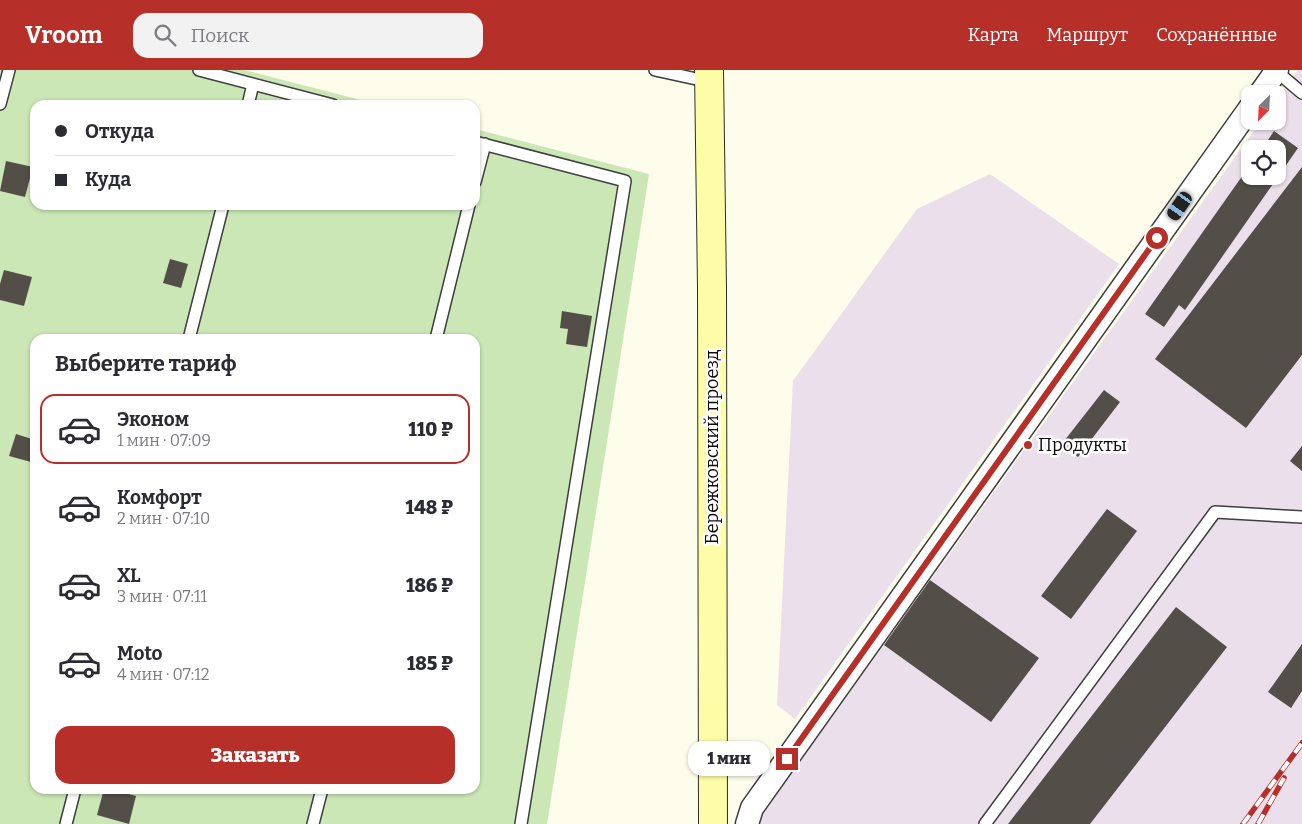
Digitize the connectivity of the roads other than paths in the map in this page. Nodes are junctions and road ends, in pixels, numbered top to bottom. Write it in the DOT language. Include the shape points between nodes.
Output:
graph roads {
  1 [pos="9,70"];
  2 [pos="199,70"];
  3 [pos="655,70"];
  4 [pos="1276,71"];
  5 [pos="709,76"];
  6 [pos="253,84"];
  7 [pos="1266,85"];
  8 [pos="1302,92"];
  9 [pos="249,100"];
  10 [pos="314,100"];
  11 [pos="0,104"];
  12 [pos="1241,121"];
  13 [pos="480,143"];
  14 [pos="222,210"];
  15 [pos="468,210"];
  16 [pos="190,334"];
  17 [pos="437,334"];
  18 [pos="1302,517"];
  19 [pos="74,794"];
  20 [pos="321,794"];
  21 [pos="66,824"];
  22 [pos="313,824"];
  23 [pos="521,824"];
  24 [pos="713,824"];
  25 [pos="747,824"];
  26 [pos="984,824"];
  1 -- 11 [label="lane"];
  2 -- 6 [label="lane"];
  3 -- 5 [label="lane"];
  4 -- 7 [label="street"];
  4 -- 8 [label="lane"];
  5 -- 24 [label="street, Бережковский проезд"];
  6 -- 9 [label="lane"];
  6 -- 10 [label="lane"];
  12 -- 25 [label="street" via="752,808"];
  13 -- 23 [label="lane" via="625,181"];
  14 -- 16 [label="lane"];
  15 -- 17 [label="lane"];
  18 -- 26 [label="lane" via="1215,512"];
  19 -- 21 [label="lane"];
  20 -- 22 [label="lane"];
}
